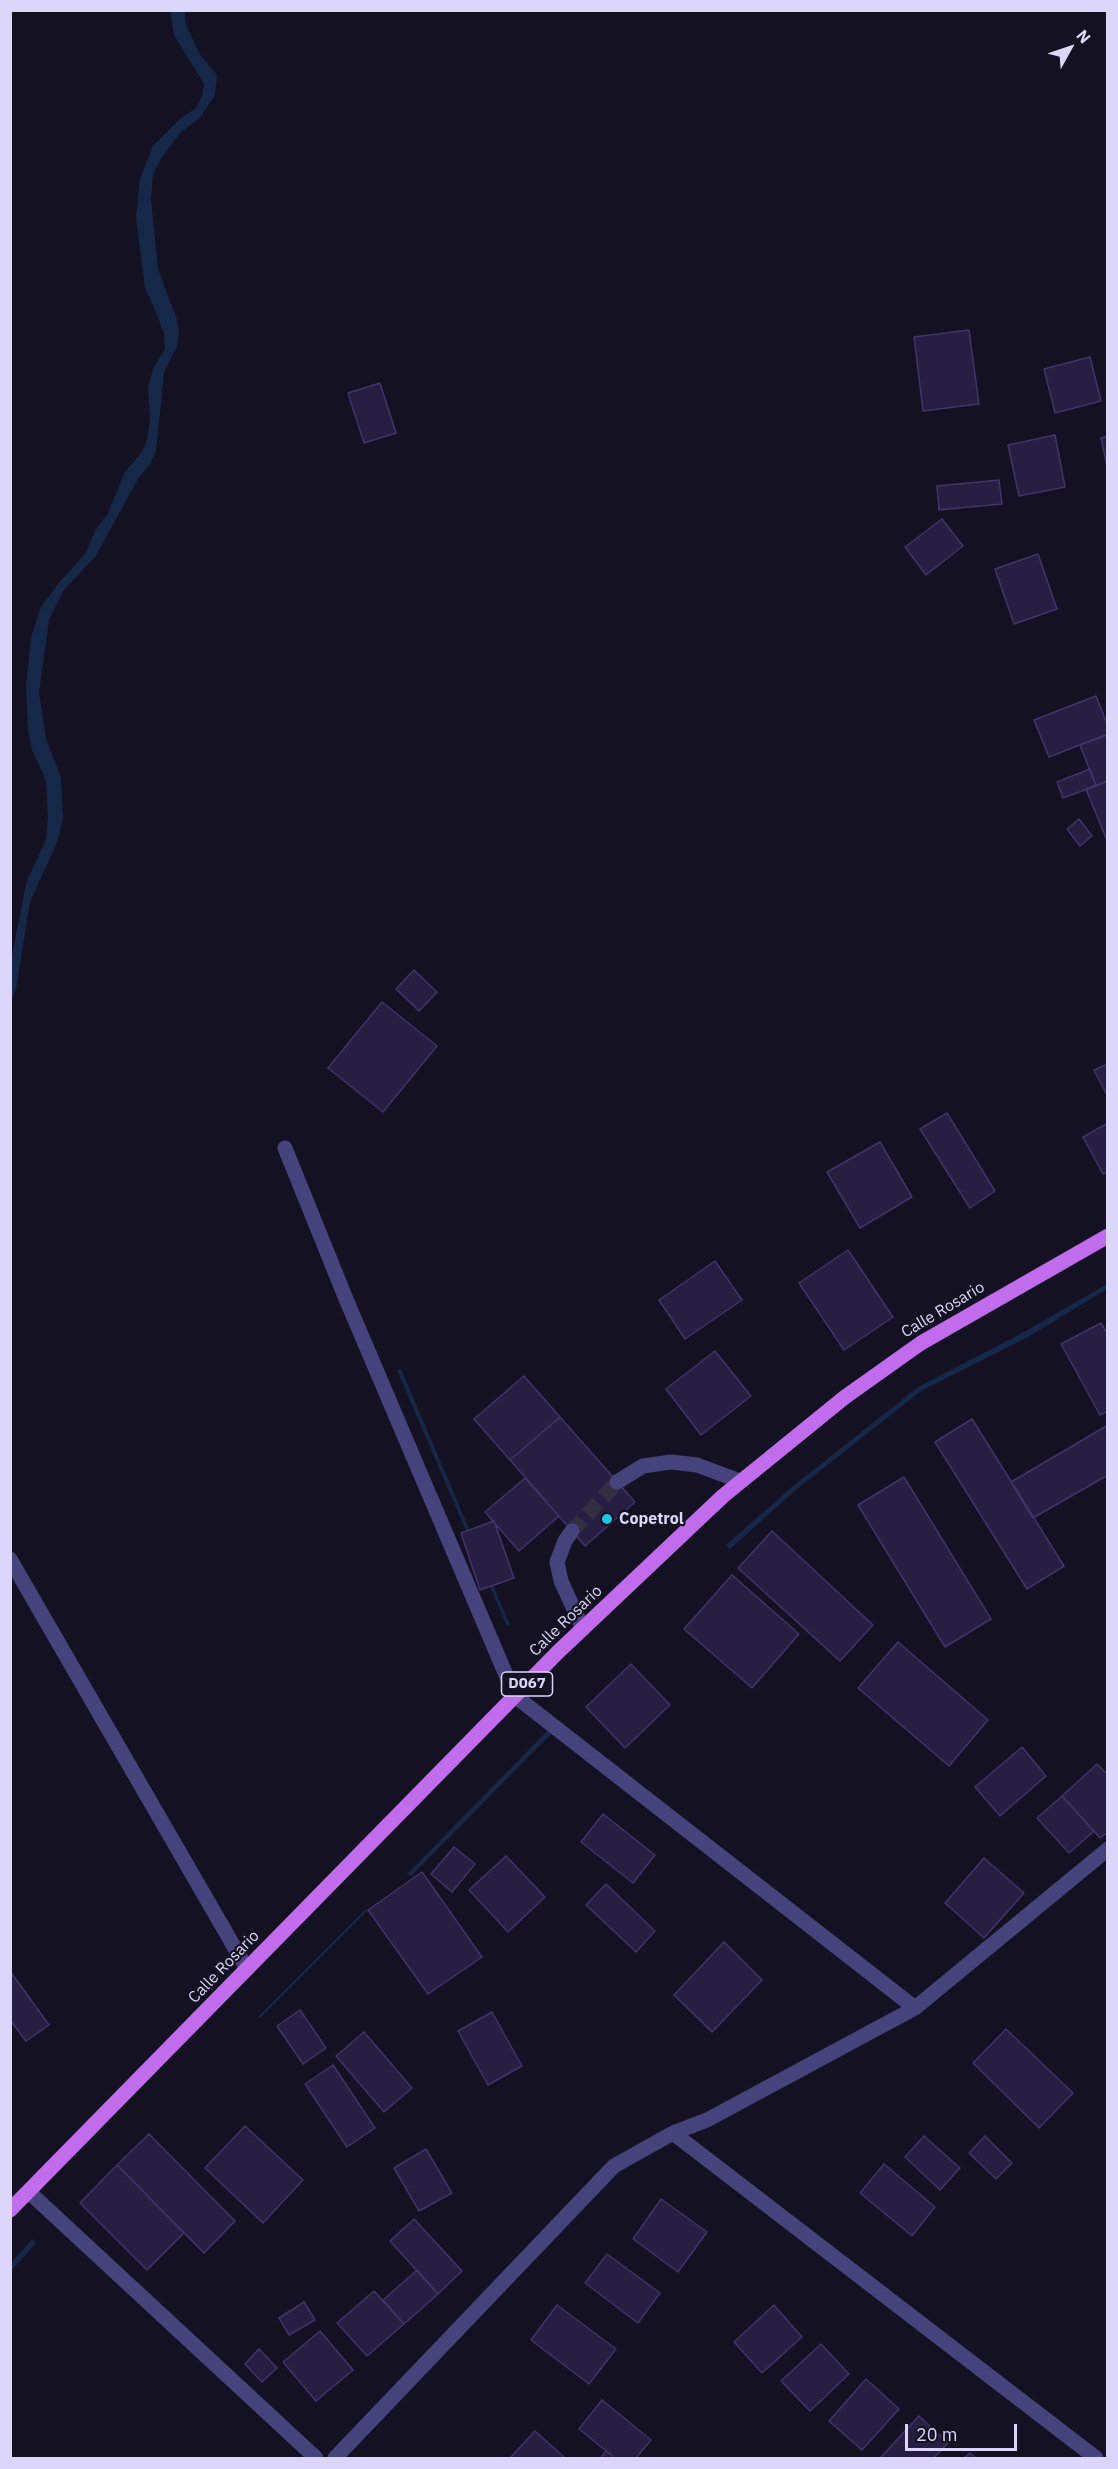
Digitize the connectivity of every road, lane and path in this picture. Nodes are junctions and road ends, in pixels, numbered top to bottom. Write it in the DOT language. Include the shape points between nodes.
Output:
graph roads {
  1 [pos="285,1148"];
  2 [pos="1107,1236"];
  3 [pos="740,1481"];
  4 [pos="617,1482"];
  5 [pos="572,1531"];
  6 [pos="10,1559"];
  7 [pos="583,1629"];
  8 [pos="515,1696"];
  9 [pos="1107,1849"];
  10 [pos="247,1969"];
  11 [pos="915,2008"];
  12 [pos="674,2133"];
  13 [pos="29,2192"];
  14 [pos="10,2210"];
  15 [pos="316,2458"];
  16 [pos="335,2458"];
  17 [pos="1096,2458"];
  1 -- 8 [label="street"];
  2 -- 3 [label="main road, Calle Rosario / D067" via="921,1343 845,1397"];
  3 -- 4 [label="street" via="697,1465 671,1462 643,1466"];
  3 -- 7 [label="main road, Calle Rosario / D067"];
  5 -- 7 [label="street" via="557,1562 561,1581"];
  6 -- 10 [label="street"];
  7 -- 8 [label="main road, Calle Rosario / D067"];
  8 -- 10 [label="main road, Calle Rosario / D067"];
  8 -- 11 [label="street"];
  9 -- 11 [label="street"];
  10 -- 13 [label="main road, Calle Rosario / D067"];
  11 -- 12 [label="street" via="707,2120"];
  12 -- 16 [label="street" via="614,2166"];
  12 -- 17 [label="street"];
  13 -- 14 [label="main road, Calle Rosario / D067"];
  13 -- 15 [label="street"];
}
